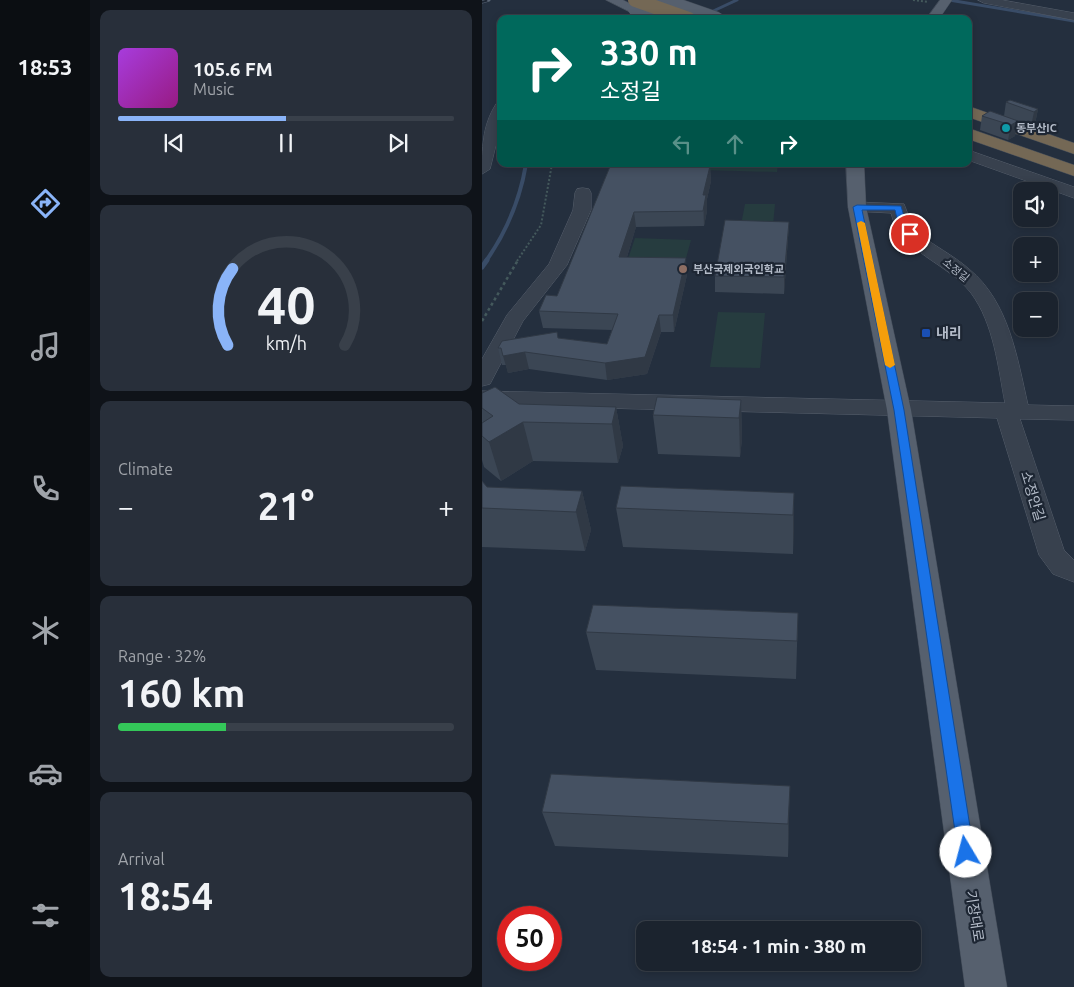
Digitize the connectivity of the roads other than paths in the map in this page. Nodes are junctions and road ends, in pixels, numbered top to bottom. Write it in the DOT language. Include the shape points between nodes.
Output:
graph roads {
  1 [pos="612,0"];
  2 [pos="687,0"];
  3 [pos="984,0"];
  4 [pos="1007,0"];
  5 [pos="945,1"];
  6 [pos="1016,1"];
  7 [pos="635,4"];
  8 [pos="665,9"];
  9 [pos="653,15"];
  10 [pos="675,15"];
  11 [pos="696,15"];
  12 [pos="935,15"];
  13 [pos="1074,17"];
  14 [pos="972,110"];
  15 [pos="972,111"];
  16 [pos="493,114"];
  17 [pos="972,123"];
  18 [pos="972,134"];
  19 [pos="1074,142"];
  20 [pos="1074,149"];
  21 [pos="972,156"];
  22 [pos="1074,159"];
  23 [pos="855,167"];
  24 [pos="482,169"];
  25 [pos="1074,171"];
  26 [pos="583,193"];
  27 [pos="1074,193"];
  28 [pos="857,207"];
  29 [pos="482,379"];
  30 [pos="482,398"];
  31 [pos="899,410"];
  32 [pos="1012,410"];
  33 [pos="1074,413"];
  34 [pos="1074,572"];
  35 [pos="986,987"];
  1 -- 7 [label="main road"];
  2 -- 8 [label="street"];
  3 -- 13 [label="street"];
  4 -- 6 [label="street"];
  5 -- 12 [label="main road"];
  7 -- 8 [label="main road, bridge"];
  7 -- 10 [label="highway, bridge"];
  8 -- 9 [label="street"];
  8 -- 11 [label="main road, bridge"];
  14 -- 19 [label="highway"];
  15 -- 20 [label="highway"];
  16 -- 24 [label="street"];
  17 -- 22 [label="highway"];
  18 -- 25 [label="highway"];
  21 -- 27 [label="street"];
  23 -- 28 [label="main road, 기장대로"];
  26 -- 29 [label="street" via="582,210 558,265 514,319"];
  28 -- 31 [label="main road, 기장대로"];
  28 -- 32 [label="street, 소정길" via="898,208 902,223 910,234 969,279 990,308 998,326"];
  30 -- 31 [label="street"];
  31 -- 32 [label="street"];
  31 -- 35 [label="main road, 기장대로"];
  32 -- 33 [label="street"];
  32 -- 34 [label="street, 소정안길" via="1052,555 1063,567"];
}
